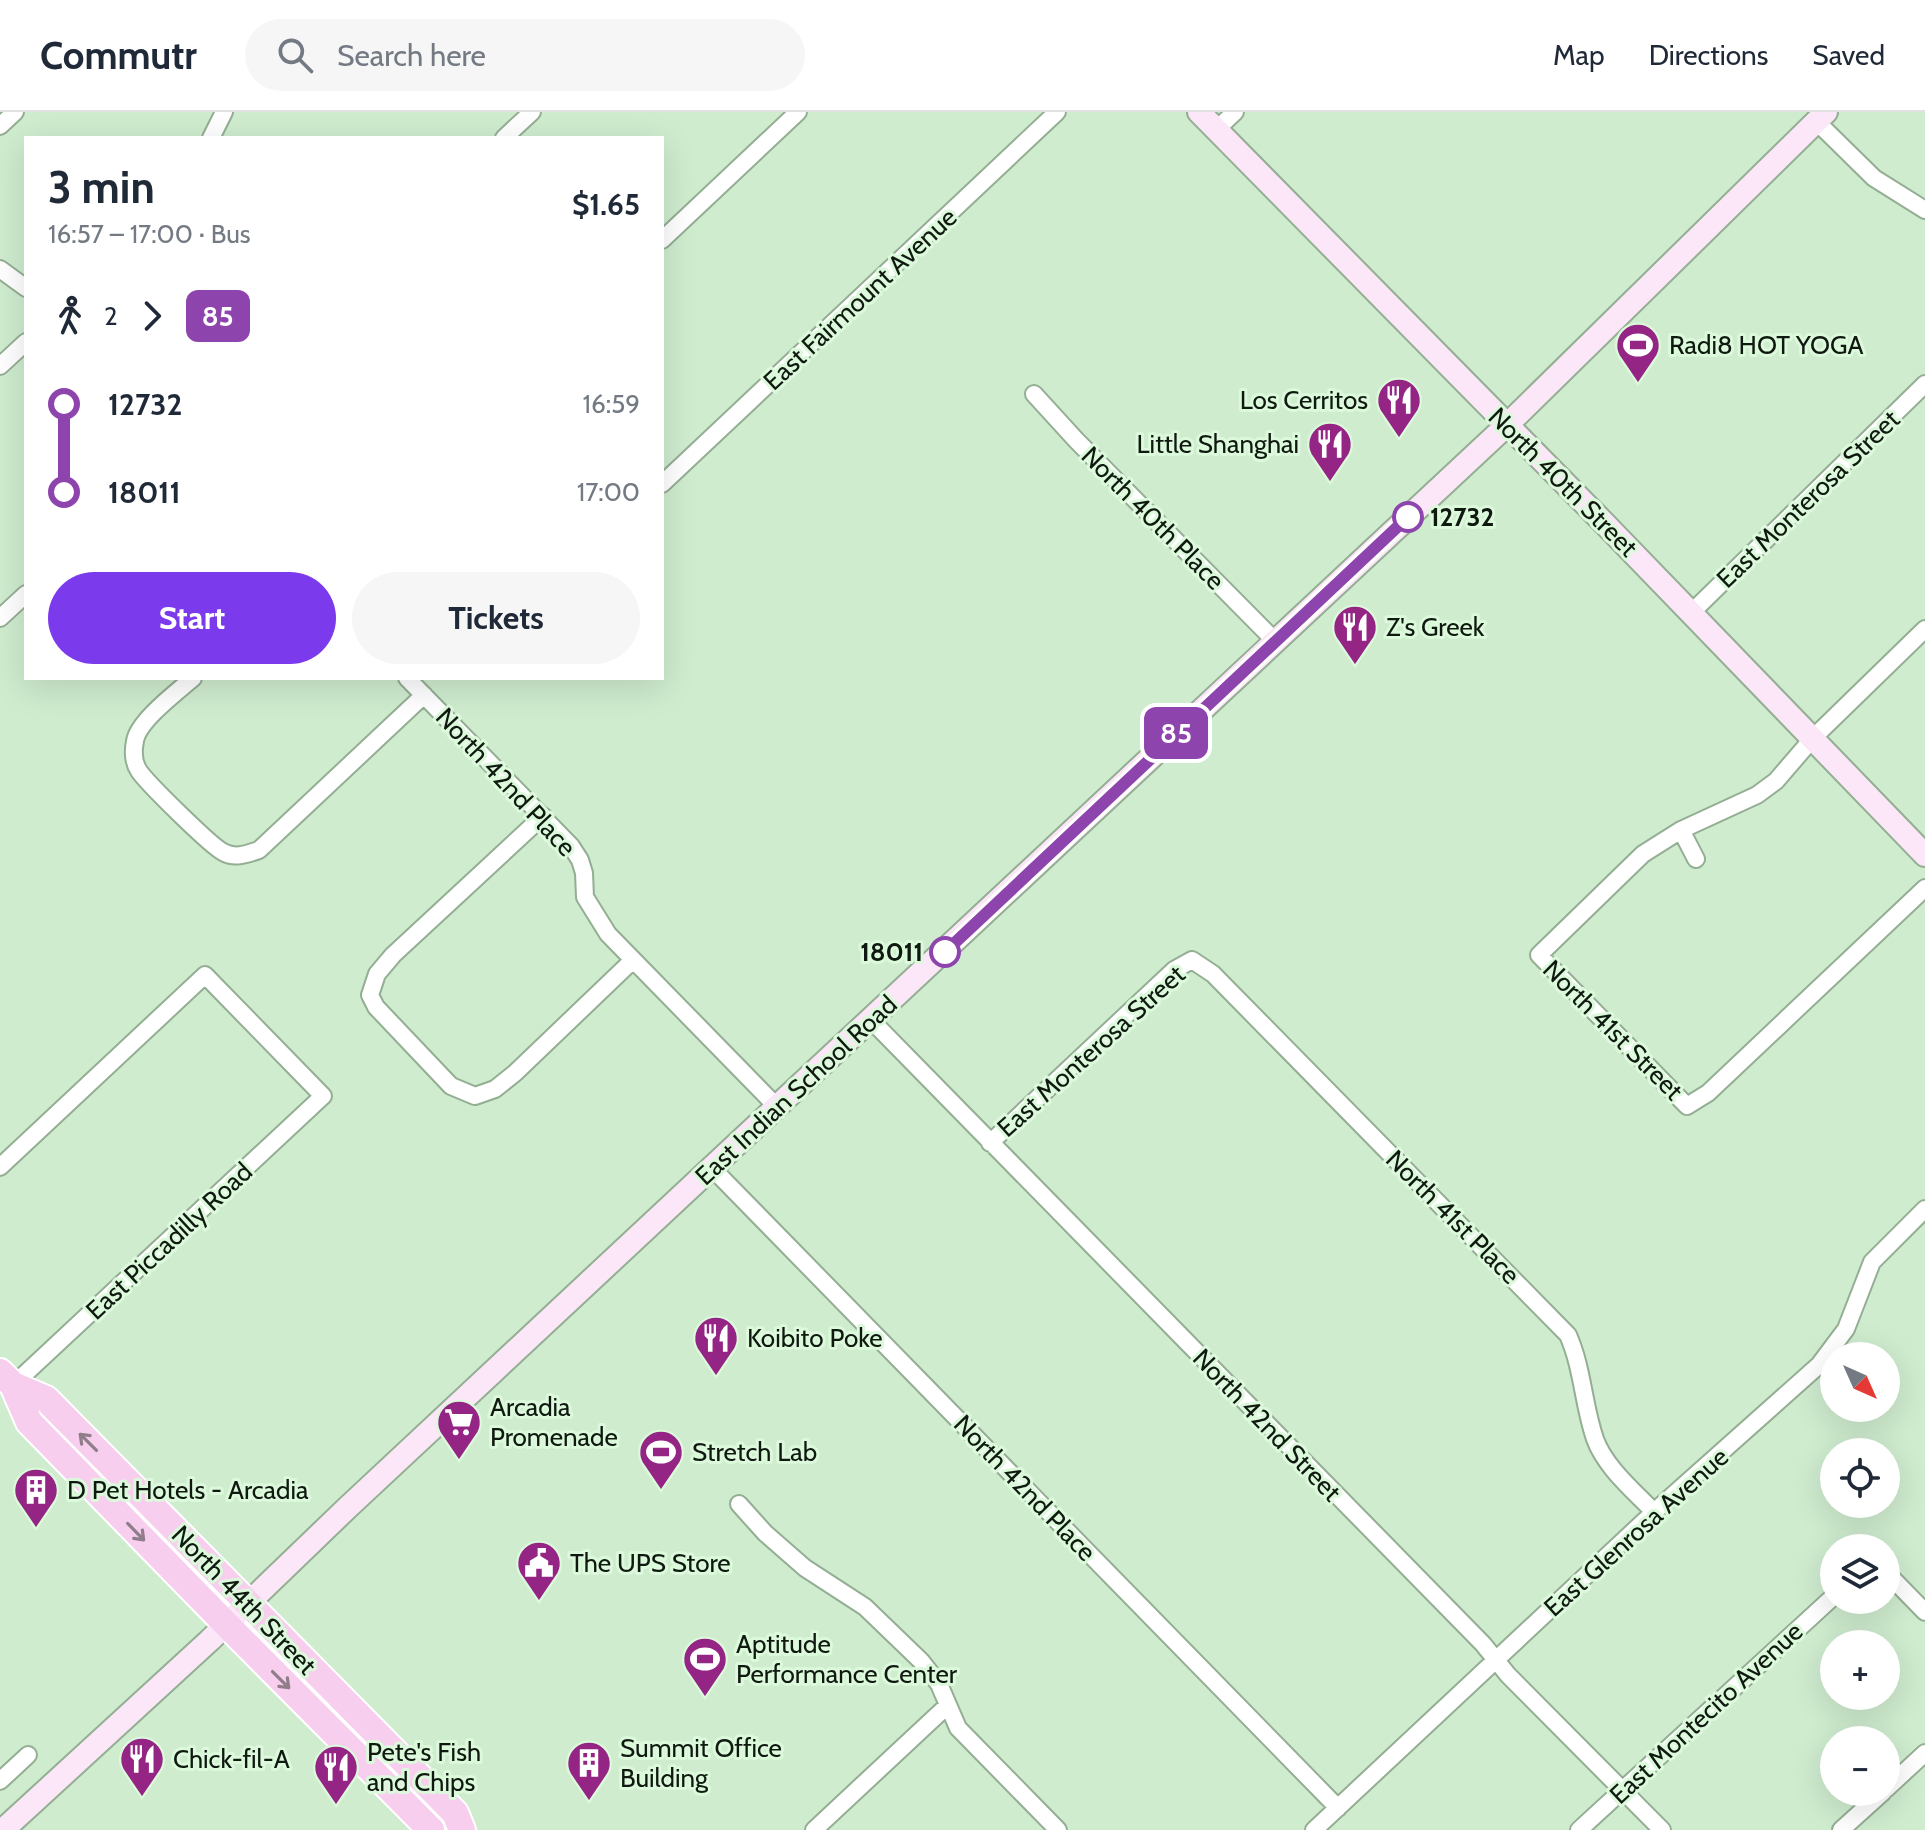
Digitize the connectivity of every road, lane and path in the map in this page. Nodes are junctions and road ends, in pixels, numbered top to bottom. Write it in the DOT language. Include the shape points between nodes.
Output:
graph roads {
  1 [pos="15,112"];
  2 [pos="224,112"];
  3 [pos="532,112"];
  4 [pos="798,112"];
  5 [pos="1057,112"];
  6 [pos="1199,112"];
  7 [pos="1235,112"];
  8 [pos="1821,116"];
  9 [pos="0,126"];
  10 [pos="1217,129"];
  11 [pos="212,136"];
  12 [pos="506,136"];
  13 [pos="1925,210"];
  14 [pos="664,238"];
  15 [pos="0,269"];
  16 [pos="24,287"];
  17 [pos="24,344"];
  18 [pos="0,366"];
  19 [pos="1925,384"];
  20 [pos="1034,394"];
  21 [pos="1507,425"];
  22 [pos="664,482"];
  23 [pos="24,596"];
  24 [pos="1691,613"];
  25 [pos="0,618"];
  26 [pos="1925,629"];
  27 [pos="1275,641"];
  28 [pos="191,680"];
  29 [pos="409,680"];
  30 [pos="424,695"];
  31 [pos="1813,738"];
  32 [pos="543,816"];
  33 [pos="1681,830"];
  34 [pos="1925,855"];
  35 [pos="1696,859"];
  36 [pos="1925,888"];
  37 [pos="633,960"];
  38 [pos="1192,960"];
  39 [pos="871,1020"];
  40 [pos="778,1108"];
  41 [pos="990,1143"];
  42 [pos="0,1167"];
  43 [pos="712,1168"];
  44 [pos="1925,1209"];
  45 [pos="7,1378"];
  46 [pos="739,1504"];
  47 [pos="1654,1512"];
  48 [pos="1900,1586"];
  49 [pos="247,1604"];
  50 [pos="1820,1609"];
  51 [pos="1925,1612"];
  52 [pos="226,1624"];
  53 [pos="1496,1660"];
  54 [pos="948,1705"];
  55 [pos="1925,1753"];
  56 [pos="28,1755"];
  57 [pos="1900,1776"];
  58 [pos="0,1781"];
  59 [pos="1622,1789"];
  60 [pos="1867,1806"];
  61 [pos="1338,1808"];
  62 [pos="3,1830"];
  63 [pos="431,1830"];
  64 [pos="462,1830"];
  65 [pos="814,1830"];
  66 [pos="1058,1830"];
  67 [pos="1314,1830"];
  68 [pos="1579,1830"];
  69 [pos="1662,1830"];
  70 [pos="1841,1830"];
  1 -- 9 [label="street"];
  2 -- 11 [label="street"];
  3 -- 12 [label="street"];
  4 -- 14 [label="street"];
  5 -- 22 [label="street, East Fairmount Avenue"];
  6 -- 10 [label="main road, North 40th Street"];
  7 -- 10 [label="street"];
  8 -- 13 [label="street" via="1874,178"];
  8 -- 21 [label="main road, East Indian School Road"];
  10 -- 21 [label="main road, North 40th Street"];
  15 -- 16 [label="street"];
  17 -- 18 [label="street"];
  19 -- 24 [label="street, East Monterosa Street"];
  20 -- 27 [label="street, North 40th Place"];
  21 -- 24 [label="main road, North 40th Street"];
  21 -- 27 [label="main road, East Indian School Road"];
  23 -- 25 [label="street"];
  24 -- 31 [label="main road, North 40th Street"];
  26 -- 31 [label="street"];
  27 -- 39 [label="main road, East Indian School Road"];
  28 -- 30 [label="street" via="137,733 134,758 150,783 231,855 259,850"];
  29 -- 30 [label="street, North 42nd Place"];
  30 -- 32 [label="street, North 42nd Place"];
  31 -- 33 [label="street" via="1757,795"];
  31 -- 34 [label="main road, North 40th Street"];
  32 -- 37 [label="street, North 42nd Place" via="580,860 585,897 597,919"];
  32 -- 37 [label="street" via="393,955 377,974 370,995 384,1017 451,1086 475,1096 515,1073"];
  33 -- 35 [label="street"];
  33 -- 36 [label="street, North 41st Street" via="1643,854 1539,955 1687,1106 1708,1093"];
  37 -- 40 [label="street, North 42nd Place"];
  38 -- 41 [label="street, East Monterosa Street" via="1174,970"];
  38 -- 47 [label="street, North 41st Place" via="1213,974 1568,1335 1595,1440"];
  39 -- 40 [label="main road, East Indian School Road"];
  39 -- 41 [label="street, North 42nd Street"];
  40 -- 43 [label="main road, East Indian School Road"];
  41 -- 53 [label="street, North 42nd Street"];
  42 -- 45 [label="street, East Piccadilly Road" via="205,975 323,1096"];
  43 -- 49 [label="main road, East Indian School Road"];
  43 -- 61 [label="street, North 42nd Place"];
  44 -- 47 [label="street, East Glenrosa Avenue" via="1872,1262 1846,1329 1819,1365"];
  49 -- 45 [label="main road, North 44th Street, one-way" via="46,1399"];
  45 -- 52 [label="main road, North 44th Street, one-way" via="29,1422"];
  46 -- 54 [label="street" via="805,1568 865,1607 899,1639 939,1684"];
  47 -- 53 [label="street, East Glenrosa Avenue"];
  48 -- 51 [label="street"];
  49 -- 52 [label="main road, East Indian School Road"];
  49 -- 64 [label="main road, North 44th Street" via="455,1813"];
  50 -- 59 [label="street, East Montecito Avenue"];
  52 -- 62 [label="main road, East Indian School Road"];
  52 -- 63 [label="main road, North 44th Street, one-way"];
  53 -- 59 [label="street, North 42nd Street"];
  53 -- 61 [label="street, East Glenrosa Avenue"];
  54 -- 65 [label="street"];
  54 -- 66 [label="street" via="958,1728"];
  55 -- 57 [label="street"];
  56 -- 58 [label="street"];
  59 -- 68 [label="street, East Montecito Avenue"];
  59 -- 69 [label="street, North 42nd Street"];
  60 -- 70 [label="street"];
  61 -- 67 [label="street, East Glenrosa Avenue"];
}
